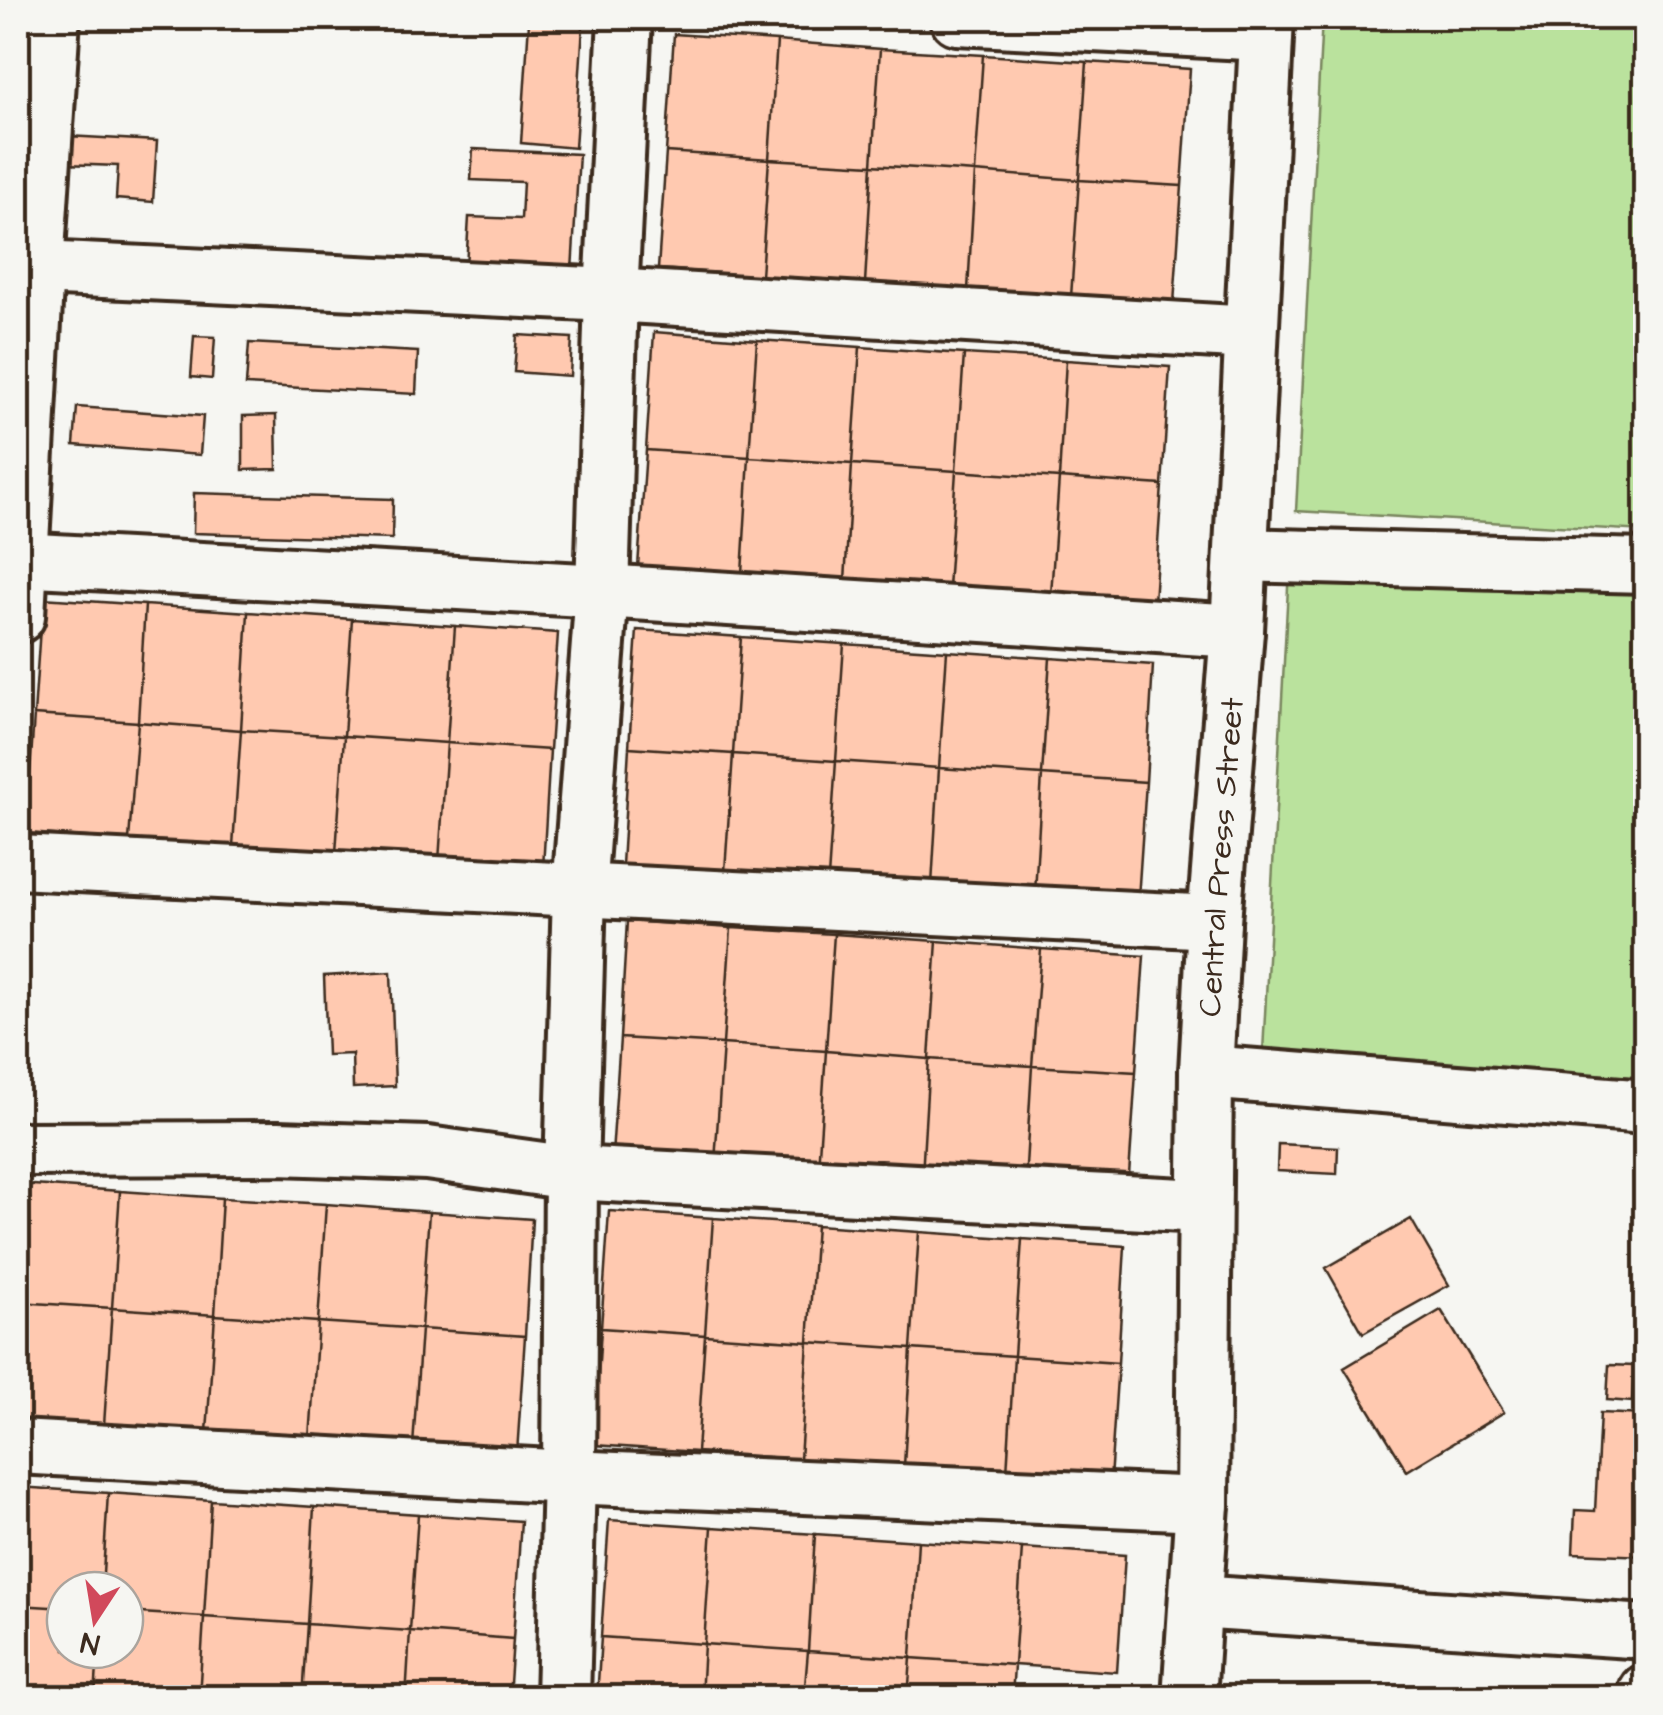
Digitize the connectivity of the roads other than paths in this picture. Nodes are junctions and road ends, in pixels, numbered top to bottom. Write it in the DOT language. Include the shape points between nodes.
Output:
graph roads {
  1 [pos="54,18"];
  2 [pos="624,18"];
  3 [pos="957,18"];
  4 [pos="1267,26"];
  5 [pos="27,267"];
  6 [pos="611,295"];
  7 [pos="1251,333"];
  8 [pos="1241,555"];
  9 [pos="19,559"];
  10 [pos="1646,566"];
  11 [pos="602,591"];
  12 [pos="18,616"];
  13 [pos="1237,631"];
  14 [pos="18,862"];
  15 [pos="579,891"];
  16 [pos="1214,922"];
  17 [pos="1206,1072"];
  18 [pos="1646,1107"];
  19 [pos="18,1149"];
  20 [pos="570,1174"];
  21 [pos="1204,1206"];
  22 [pos="18,1447"];
  23 [pos="569,1477"];
  24 [pos="1202,1504"];
  25 [pos="1196,1602"];
  26 [pos="1646,1632"];
  27 [pos="563,1698"];
  28 [pos="1189,1698"];
  1 -- 5 [label="street"];
  2 -- 6 [label="street"];
  3 -- 4 [label="street"];
  4 -- 7 [label="street, Central Press Street"];
  5 -- 6 [label="street"];
  5 -- 9 [label="street"];
  6 -- 7 [label="street"];
  6 -- 11 [label="street"];
  7 -- 8 [label="street, Central Press Street"];
  8 -- 10 [label="street"];
  8 -- 13 [label="street, Central Press Street"];
  9 -- 11 [label="street"];
  9 -- 12 [label="street"];
  11 -- 13 [label="street"];
  11 -- 15 [label="street"];
  13 -- 16 [label="street, Central Press Street"];
  14 -- 15 [label="street"];
  15 -- 16 [label="street"];
  15 -- 20 [label="street"];
  16 -- 17 [label="street, Central Press Street"];
  17 -- 18 [label="street"];
  17 -- 21 [label="street, Central Press Street"];
  19 -- 20 [label="street" via="427,1153"];
  20 -- 21 [label="street"];
  20 -- 23 [label="street"];
  21 -- 24 [label="street, Central Press Street"];
  22 -- 23 [label="street"];
  23 -- 24 [label="street"];
  23 -- 27 [label="street"];
  24 -- 25 [label="street, Central Press Street"];
  25 -- 26 [label="street"];
  25 -- 28 [label="street, Central Press Street"];
}
